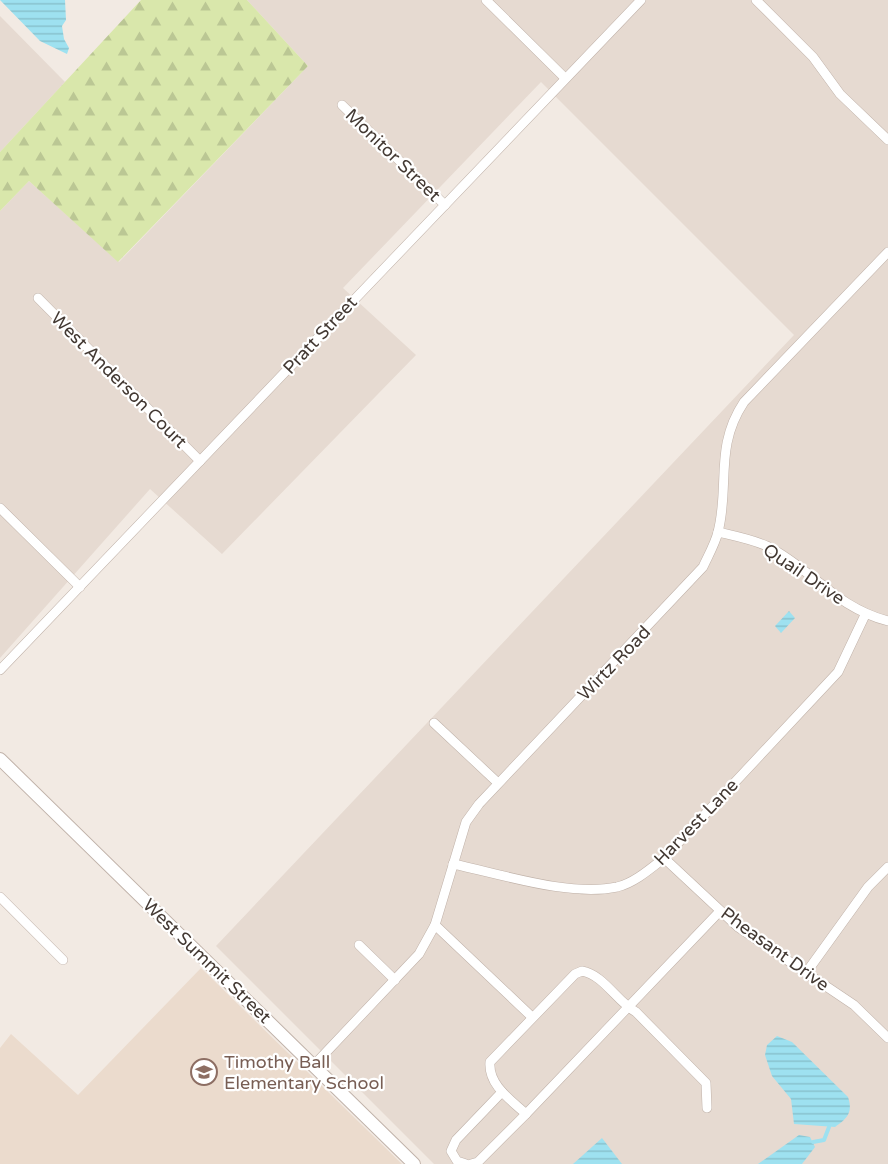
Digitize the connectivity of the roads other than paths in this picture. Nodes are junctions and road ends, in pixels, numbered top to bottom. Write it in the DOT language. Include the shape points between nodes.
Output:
graph roads {
  1 [pos="486,0"];
  2 [pos="641,0"];
  3 [pos="756,0"];
  4 [pos="565,78"];
  5 [pos="342,105"];
  6 [pos="888,140"];
  7 [pos="445,205"];
  8 [pos="888,252"];
  9 [pos="38,298"];
  10 [pos="200,461"];
  11 [pos="0,508"];
  12 [pos="718,532"];
  13 [pos="80,586"];
  14 [pos="865,615"];
  15 [pos="888,621"];
  16 [pos="0,670"];
  17 [pos="434,723"];
  18 [pos="0,759"];
  19 [pos="498,783"];
  20 [pos="664,858"];
  21 [pos="453,864"];
  22 [pos="888,867"];
  23 [pos="0,897"];
  24 [pos="720,911"];
  25 [pos="435,925"];
  26 [pos="359,945"];
  27 [pos="63,960"];
  28 [pos="806,973"];
  29 [pos="395,980"];
  30 [pos="627,1007"];
  31 [pos="532,1017"];
  32 [pos="888,1038"];
  33 [pos="314,1065"];
  34 [pos="502,1092"];
  35 [pos="706,1108"];
  36 [pos="526,1114"];
  37 [pos="462,1163"];
  38 [pos="414,1164"];
  39 [pos="471,1164"];
  1 -- 4 [label="street"];
  2 -- 4 [label="street, Pratt Street"];
  3 -- 6 [label="street" via="813,57 840,94"];
  4 -- 7 [label="street, Pratt Street"];
  5 -- 7 [label="street, Monitor Street"];
  7 -- 10 [label="street, Pratt Street"];
  8 -- 12 [label="street, Wirtz Road" via="744,402 733,419 726,439"];
  9 -- 10 [label="street, West Anderson Court"];
  10 -- 13 [label="street, Pratt Street"];
  11 -- 13 [label="street"];
  12 -- 14 [label="street, Quail Drive" via="768,547 834,597"];
  12 -- 19 [label="street, Wirtz Road" via="703,567 685,588"];
  13 -- 16 [label="street, Pratt Street"];
  14 -- 15 [label="street, Quail Drive"];
  14 -- 20 [label="street, Harvest Lane" via="838,672"];
  17 -- 19 [label="street"];
  18 -- 33 [label="street, West Summit Street"];
  19 -- 21 [label="street, Wirtz Road" via="466,822"];
  20 -- 21 [label="street, Harvest Lane" via="617,887 564,888"];
  20 -- 24 [label="street, Pheasant Drive"];
  21 -- 25 [label="street, Wirtz Road"];
  22 -- 28 [label="street" via="868,887"];
  23 -- 27 [label="street"];
  24 -- 28 [label="street, Pheasant Drive"];
  24 -- 30 [label="street"];
  25 -- 29 [label="street, Wirtz Road" via="419,954"];
  25 -- 31 [label="street"];
  26 -- 29 [label="street"];
  28 -- 32 [label="street, Pheasant Drive" via="854,1005"];
  29 -- 33 [label="street, Wirtz Road"];
  30 -- 31 [label="street" via="598,979 582,971"];
  30 -- 35 [label="street" via="706,1083"];
  30 -- 36 [label="street"];
  31 -- 34 [label="street" via="490,1062 492,1080"];
  33 -- 38 [label="street, West Summit Street"];
  34 -- 36 [label="street"];
  34 -- 37 [label="street" via="456,1140 452,1151"];
  36 -- 39 [label="street" via="478,1162"];
}
